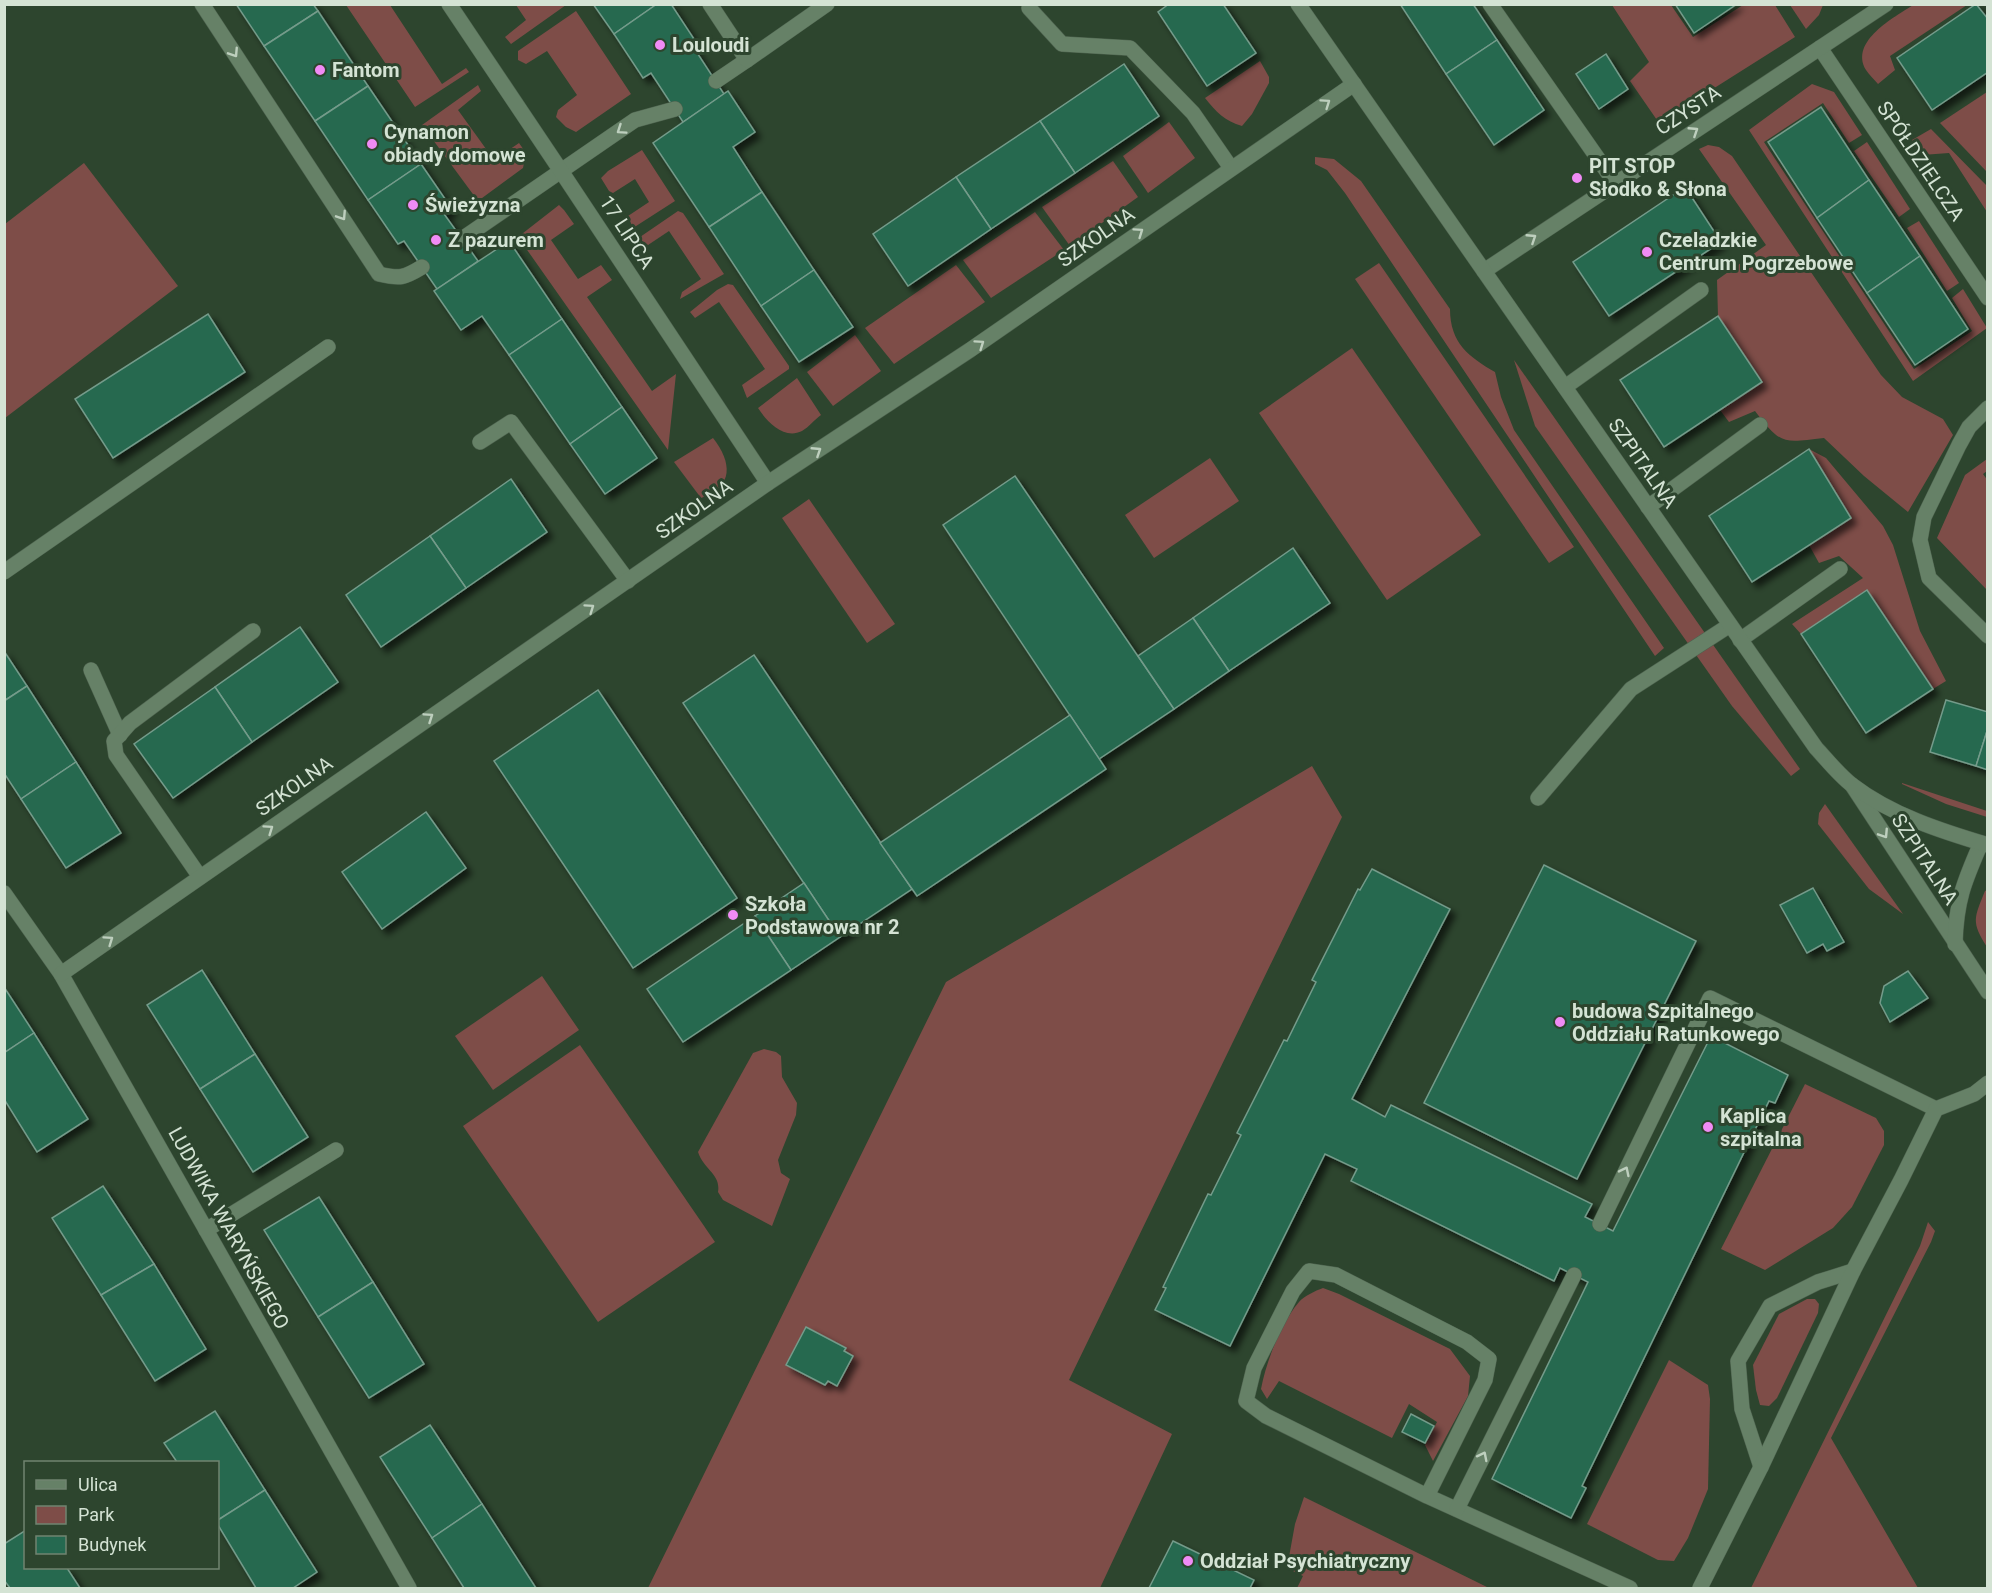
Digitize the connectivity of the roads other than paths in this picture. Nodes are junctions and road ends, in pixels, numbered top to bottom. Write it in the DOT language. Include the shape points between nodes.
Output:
graph roads {
  1 [pos="202,4"];
  2 [pos="449,4"];
  3 [pos="710,4"];
  4 [pos="827,4"];
  5 [pos="1298,4"];
  6 [pos="1490,4"];
  7 [pos="1886,4"];
  8 [pos="1029,8"];
  9 [pos="1867,10"];
  10 [pos="1820,48"];
  11 [pos="747,60"];
  12 [pos="716,81"];
  13 [pos="1354,84"];
  14 [pos="675,109"];
  15 [pos="1231,168"];
  16 [pos="561,171"];
  17 [pos="1615,183"];
  18 [pos="462,239"];
  19 [pos="422,267"];
  20 [pos="1484,271"];
  21 [pos="1701,290"];
  22 [pos="1988,298"];
  23 [pos="328,347"];
  24 [pos="1564,387"];
  25 [pos="1988,408"];
  26 [pos="1760,425"];
  27 [pos="480,442"];
  28 [pos="768,483"];
  29 [pos="1648,507"];
  30 [pos="1840,569"];
  31 [pos="4,572"];
  32 [pos="628,581"];
  33 [pos="1730,625"];
  34 [pos="253,631"];
  35 [pos="1988,636"];
  36 [pos="1740,639"];
  37 [pos="91,670"];
  38 [pos="120,735"];
  39 [pos="1852,785"];
  40 [pos="1538,798"];
  41 [pos="1984,844"];
  42 [pos="200,877"];
  43 [pos="4,893"];
  44 [pos="1955,944"];
  45 [pos="61,974"];
  46 [pos="1988,993"];
  47 [pos="1988,1083"];
  48 [pos="1936,1109"];
  49 [pos="336,1149"];
  50 [pos="1600,1224"];
  51 [pos="206,1230"];
  52 [pos="1853,1271"];
  53 [pos="1574,1275"];
  54 [pos="1761,1467"];
  55 [pos="1427,1496"];
  56 [pos="1457,1509"];
  57 [pos="409,1588"];
  58 [pos="1630,1588"];
  59 [pos="1700,1588"];
  1 -- 19 [label="street, one-way" via="380,274 405,277"];
  2 -- 16 [label="street, 17 LIPCA"];
  3 -- 11 [label="street"];
  4 -- 11 [label="street"];
  5 -- 13 [label="street, SZPITALNA"];
  6 -- 17 [label="street"];
  7 -- 9 [label="street, CZYSTA"];
  8 -- 15 [label="street" via="1062,44 1130,48 1193,113"];
  9 -- 10 [label="street, CZYSTA"];
  17 -- 10 [label="street, CZYSTA, one-way"];
  10 -- 22 [label="street, SPÓŁDZIELCZA"];
  11 -- 12 [label="street"];
  15 -- 13 [label="street, SZKOLNA, one-way"];
  13 -- 20 [label="street, SZPITALNA"];
  14 -- 16 [label="street, one-way" via="635,120"];
  28 -- 15 [label="street, SZKOLNA, one-way" via="970,350"];
  16 -- 18 [label="street"];
  16 -- 28 [label="street, 17 LIPCA"];
  20 -- 17 [label="street, CZYSTA, one-way"];
  20 -- 24 [label="street, SZPITALNA"];
  21 -- 24 [label="street"];
  23 -- 31 [label="street"];
  24 -- 29 [label="street, SZPITALNA"];
  25 -- 35 [label="street" via="1964,436 1924,517 1920,540 1929,578"];
  26 -- 29 [label="street"];
  27 -- 32 [label="street" via="511,422"];
  28 -- 32 [label="street, SZKOLNA"];
  29 -- 33 [label="street, SZPITALNA"];
  30 -- 36 [label="street"];
  42 -- 32 [label="street, SZKOLNA, one-way"];
  33 -- 36 [label="street, SZPITALNA"];
  33 -- 40 [label="street" via="1631,689"];
  34 -- 38 [label="street" via="130,723"];
  36 -- 39 [label="street, SZPITALNA" via="1816,748"];
  37 -- 38 [label="street"];
  38 -- 42 [label="street" via="114,741 116,755"];
  39 -- 41 [label="street" via="1901,814"];
  39 -- 44 [label="street, SZPITALNA, one-way"];
  41 -- 44 [label="street, SZPITALNA" via="1961,890"];
  45 -- 42 [label="street, SZKOLNA, one-way"];
  43 -- 45 [label="street, LUDWIKA WARYŃSKIEGO"];
  44 -- 46 [label="street, SZPITALNA"];
  45 -- 51 [label="street, LUDWIKA WARYŃSKIEGO"];
  47 -- 48 [label="street" via="1974,1094"];
  50 -- 48 [label="street, one-way" via="1710,998"];
  48 -- 52 [label="street"];
  49 -- 51 [label="street"];
  51 -- 57 [label="street, LUDWIKA WARYŃSKIEGO"];
  52 -- 54 [label="street"];
  52 -- 54 [label="street" via="1818,1282 1770,1306 1738,1361 1742,1409"];
  56 -- 53 [label="street, one-way"];
  54 -- 59 [label="street"];
  55 -- 55 [label="street" via="1485,1380 1488,1359 1467,1342 1336,1275 1309,1271 1293,1292 1254,1368 1246,1401 1266,1416"];
  55 -- 56 [label="street"];
  56 -- 58 [label="street"];
}
